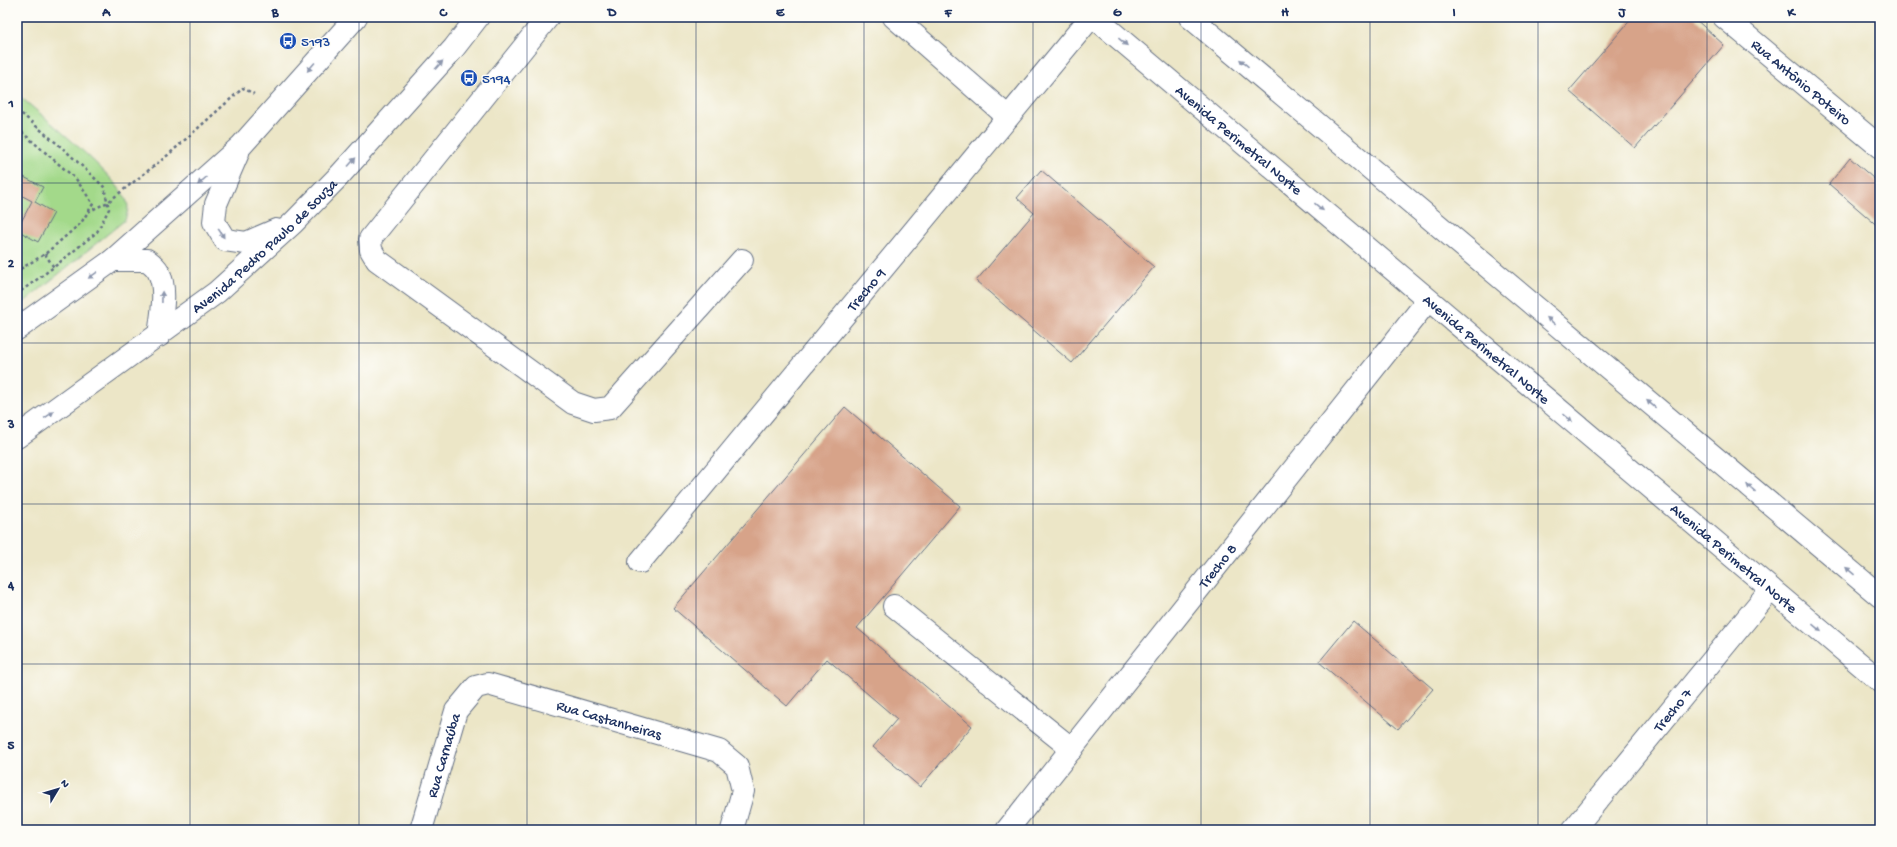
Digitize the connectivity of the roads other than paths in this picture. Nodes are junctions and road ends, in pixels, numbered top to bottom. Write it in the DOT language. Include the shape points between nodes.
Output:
graph roads {
  1 [pos="356,17"];
  2 [pos="457,17"];
  3 [pos="478,17"];
  4 [pos="548,17"];
  5 [pos="894,17"];
  6 [pos="1092,17"];
  7 [pos="1190,17"];
  8 [pos="1724,17"];
  9 [pos="454,48"];
  10 [pos="1008,117"];
  11 [pos="241,146"];
  12 [pos="1880,147"];
  13 [pos="293,223"];
  14 [pos="113,260"];
  15 [pos="742,260"];
  16 [pos="1428,300"];
  17 [pos="17,329"];
  18 [pos="159,336"];
  19 [pos="17,437"];
  20 [pos="640,562"];
  21 [pos="1771,589"];
  22 [pos="1880,596"];
  23 [pos="894,606"];
  24 [pos="1880,681"];
  25 [pos="476,687"];
  26 [pos="1072,749"];
  27 [pos="421,830"];
  28 [pos="732,830"];
  29 [pos="1007,830"];
  30 [pos="1573,830"];
  1 -- 11 [label="main road, one-way"];
  2 -- 9 [label="main road"];
  3 -- 9 [label="main road, Avenida Pedro Paulo de Souza"];
  4 -- 15 [label="main road" via="370,239 371,250 377,260 573,403 594,410 610,408"];
  5 -- 10 [label="main road"];
  6 -- 10 [label="main road, Trecho 9"];
  6 -- 16 [label="main road, Avenida Perimetral Norte, one-way"];
  22 -- 7 [label="main road, one-way"];
  8 -- 12 [label="main road, Rua Antônio Poteiro"];
  13 -- 9 [label="main road, Avenida Pedro Paulo de Souza, one-way" via="339,176"];
  10 -- 20 [label="main road, Trecho 9"];
  11 -- 13 [label="main road, one-way" via="216,204 214,222 225,240 246,243"];
  11 -- 14 [label="main road, one-way"];
  13 -- 18 [label="main road, Avenida Pedro Paulo de Souza" via="217,292"];
  14 -- 17 [label="main road, one-way"];
  18 -- 14 [label="main road, one-way" via="163,298 162,280 158,270 147,260"];
  16 -- 21 [label="main road, Avenida Perimetral Norte, one-way"];
  16 -- 26 [label="main road, Trecho 8"];
  19 -- 18 [label="main road, Avenida Pedro Paulo de Souza, one-way"];
  21 -- 24 [label="main road, Avenida Perimetral Norte, one-way"];
  21 -- 30 [label="main road, Trecho 7"];
  23 -- 26 [label="main road"];
  25 -- 27 [label="main road, Rua Carnaúba" via="456,711"];
  25 -- 28 [label="main road, Rua Castanheiras" via="488,684 719,751 737,766 744,791"];
  26 -- 29 [label="main road, Trecho 8"];
}
